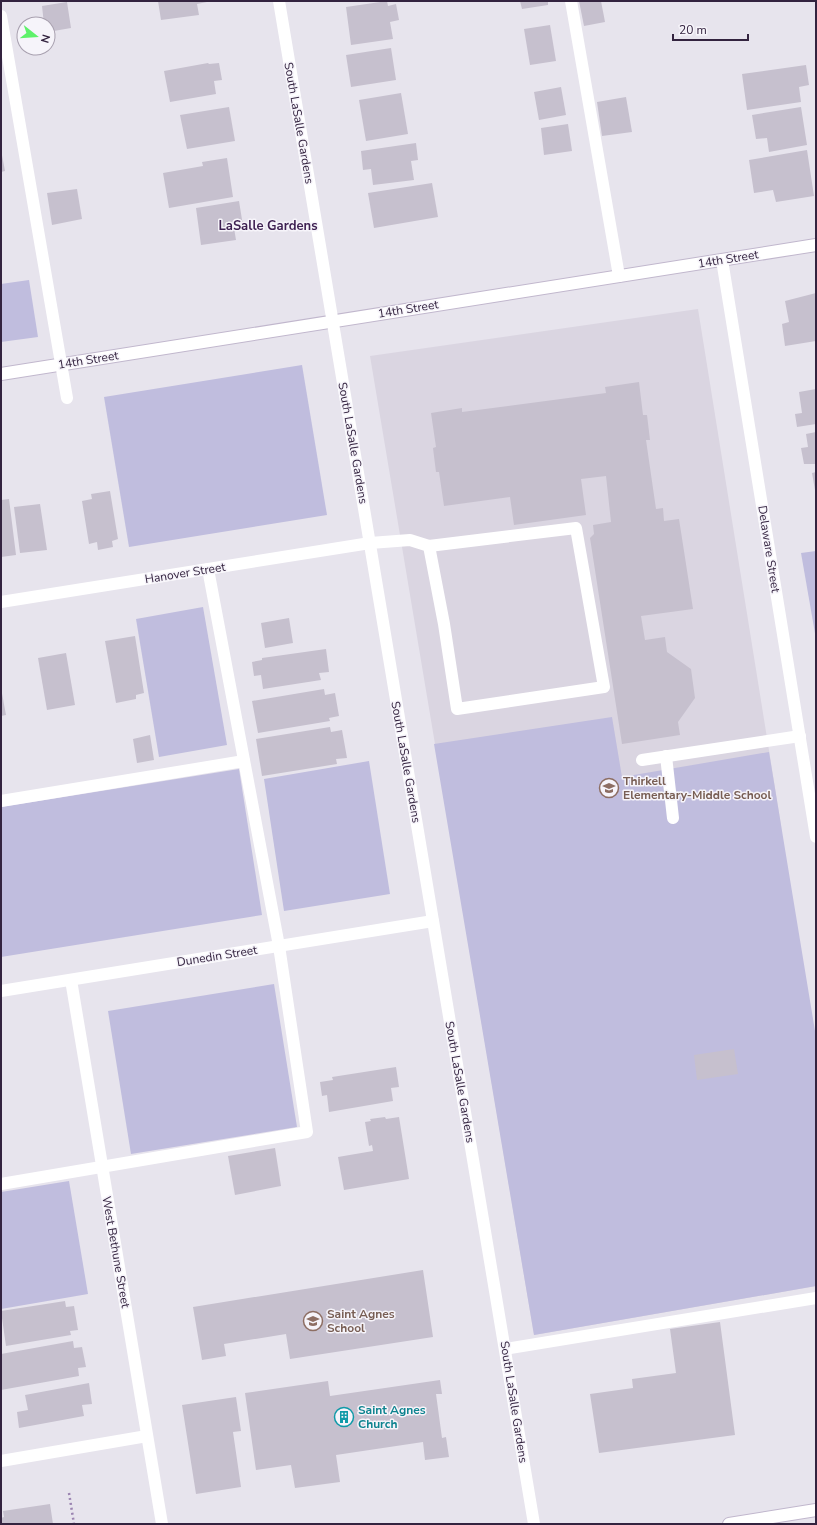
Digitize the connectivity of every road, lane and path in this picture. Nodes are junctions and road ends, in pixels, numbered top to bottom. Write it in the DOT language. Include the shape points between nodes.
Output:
graph roads {
  1 [pos="279,1"];
  2 [pos="571,1"];
  3 [pos="1,16"];
  4 [pos="816,245"];
  5 [pos="722,260"];
  6 [pos="619,276"];
  7 [pos="332,321"];
  8 [pos="61,364"];
  9 [pos="1,374"];
  10 [pos="67,398"];
  11 [pos="370,543"];
  12 [pos="429,546"];
  13 [pos="208,569"];
  14 [pos="1,602"];
  15 [pos="800,736"];
  16 [pos="666,756"];
  17 [pos="642,760"];
  18 [pos="244,761"];
  19 [pos="1,801"];
  20 [pos="673,818"];
  21 [pos="816,837"];
  22 [pos="433,921"];
  23 [pos="279,946"];
  24 [pos="71,980"];
  25 [pos="1,991"];
  26 [pos="102,1168"];
  27 [pos="1,1184"];
  28 [pos="816,1298"];
  29 [pos="505,1349"];
  30 [pos="147,1436"];
  31 [pos="1,1461"];
  32 [pos="69,1493"];
  33 [pos="816,1510"];
  34 [pos="74,1524"];
  35 [pos="162,1524"];
  36 [pos="534,1524"];
  37 [pos="729,1524"];
  1 -- 7 [label="street, South LaSalle Gardens"];
  2 -- 6 [label="street"];
  3 -- 8 [label="street"];
  4 -- 5 [label="street, 14th Street"];
  5 -- 6 [label="street, 14th Street"];
  5 -- 15 [label="street, Delaware Street"];
  6 -- 7 [label="street, 14th Street"];
  7 -- 8 [label="street, 14th Street"];
  7 -- 11 [label="street, South LaSalle Gardens"];
  8 -- 9 [label="street, 14th Street"];
  8 -- 10 [label="street"];
  11 -- 12 [label="street, Hanover Street" via="410,540"];
  11 -- 13 [label="street, Hanover Street"];
  11 -- 22 [label="street, South LaSalle Gardens"];
  12 -- 12 [label="street" via="576,528 604,688 456,708"];
  13 -- 14 [label="street, Hanover Street"];
  13 -- 18 [label="street"];
  15 -- 16 [label="street"];
  15 -- 21 [label="street, Delaware Street"];
  16 -- 17 [label="street"];
  16 -- 20 [label="street"];
  18 -- 19 [label="street"];
  18 -- 23 [label="street"];
  22 -- 23 [label="street, Dunedin Street"];
  22 -- 29 [label="street, South LaSalle Gardens"];
  23 -- 24 [label="street, Dunedin Street"];
  23 -- 26 [label="street" via="307,1132"];
  24 -- 25 [label="street, Dunedin Street"];
  24 -- 26 [label="street, West Bethune Street"];
  26 -- 27 [label="street"];
  26 -- 30 [label="street, West Bethune Street"];
  28 -- 29 [label="street"];
  29 -- 36 [label="street, South LaSalle Gardens"];
  30 -- 31 [label="street"];
  30 -- 35 [label="street, West Bethune Street"];
  32 -- 34 [label="path"];
  33 -- 37 [label="street"];
}
